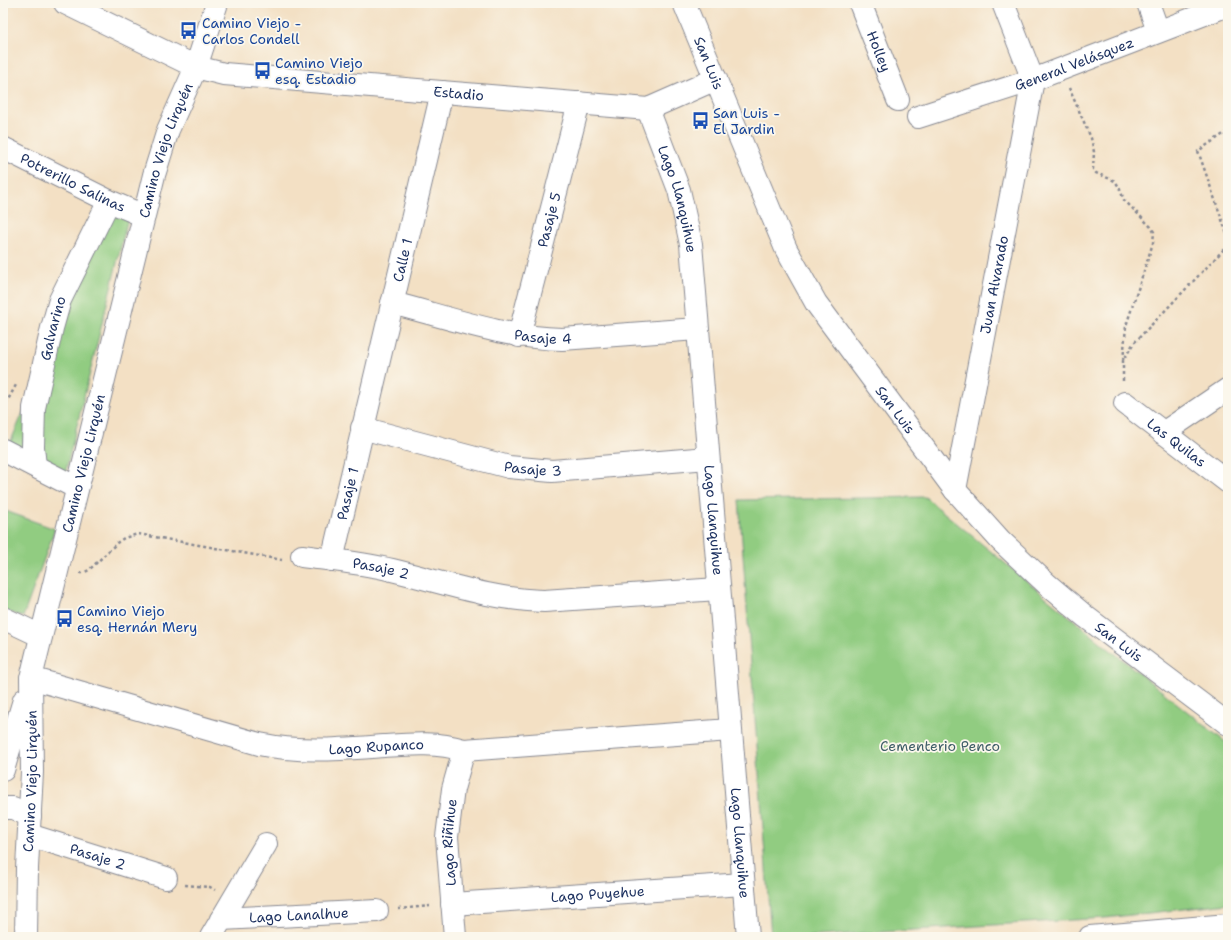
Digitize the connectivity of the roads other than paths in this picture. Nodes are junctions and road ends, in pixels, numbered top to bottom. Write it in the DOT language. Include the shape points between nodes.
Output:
graph roads {
  1 [pos="65,3"];
  2 [pos="216,3"];
  3 [pos="684,3"];
  4 [pos="860,3"];
  5 [pos="1003,3"];
  6 [pos="1148,3"];
  7 [pos="1228,5"];
  8 [pos="1158,32"];
  9 [pos="196,67"];
  10 [pos="716,79"];
  11 [pos="1033,80"];
  12 [pos="442,92"];
  13 [pos="898,100"];
  14 [pos="579,103"];
  15 [pos="648,109"];
  16 [pos="918,117"];
  17 [pos="3,148"];
  18 [pos="109,201"];
  19 [pos="144,216"];
  20 [pos="392,303"];
  21 [pos="697,329"];
  22 [pos="519,336"];
  23 [pos="1228,389"];
  24 [pos="1125,403"];
  25 [pos="362,428"];
  26 [pos="1163,433"];
  27 [pos="3,450"];
  28 [pos="708,458"];
  29 [pos="35,466"];
  30 [pos="1228,482"];
  31 [pos="77,488"];
  32 [pos="954,490"];
  33 [pos="302,556"];
  34 [pos="332,560"];
  35 [pos="718,588"];
  36 [pos="3,618"];
  37 [pos="41,636"];
  38 [pos="31,678"];
  39 [pos="1228,724"];
  40 [pos="730,730"];
  41 [pos="464,750"];
  42 [pos="3,770"];
  43 [pos="3,808"];
  44 [pos="29,826"];
  45 [pos="266,844"];
  46 [pos="166,878"];
  47 [pos="743,884"];
  48 [pos="452,904"];
  49 [pos="377,910"];
  50 [pos="221,919"];
  51 [pos="1228,925"];
  52 [pos="26,937"];
  53 [pos="455,937"];
  54 [pos="748,937"];
  55 [pos="1090,937"];
  1 -- 9 [label="street, Estadio"];
  2 -- 9 [label="street, Camino Viejo Lirquén"];
  3 -- 10 [label="street, San Luis"];
  4 -- 13 [label="street, Holley"];
  5 -- 11 [label="street"];
  6 -- 8 [label="street"];
  7 -- 8 [label="street, General Velásquez"];
  8 -- 11 [label="street, General Velásquez"];
  9 -- 12 [label="street, Estadio" via="224,74"];
  9 -- 19 [label="street, Camino Viejo Lirquén" via="168,130"];
  10 -- 15 [label="street, Estadio"];
  10 -- 32 [label="street, San Luis" via="799,275 830,322"];
  11 -- 16 [label="street, General Velásquez"];
  11 -- 32 [label="street, Juan Alvarado"];
  12 -- 14 [label="street, Estadio"];
  12 -- 20 [label="street, Calle 1"];
  14 -- 15 [label="street, Estadio"];
  14 -- 22 [label="street, Pasaje 5"];
  15 -- 21 [label="street, Lago Llanquihue" via="684,208 690,244"];
  17 -- 18 [label="street, Potrerillo Salinas"];
  18 -- 19 [label="street, Potrerillo Salinas"];
  18 -- 29 [label="street, Galvarino" via="60,300 52,328 34,408"];
  19 -- 31 [label="street, Camino Viejo Lirquén"];
  20 -- 22 [label="street, Pasaje 4"];
  20 -- 25 [label="street, Calle 1"];
  21 -- 22 [label="street, Pasaje 4" via="562,339"];
  21 -- 28 [label="street, Lago Llanquihue"];
  23 -- 26 [label="street"];
  24 -- 26 [label="street, Las Quilas"];
  25 -- 28 [label="street, Pasaje 3" via="509,468 529,470 552,471"];
  25 -- 34 [label="street, Pasaje 1"];
  26 -- 30 [label="street, Las Quilas"];
  27 -- 29 [label="street"];
  28 -- 35 [label="street, Lago Llanquihue"];
  29 -- 31 [label="street"];
  31 -- 37 [label="street, Camino Viejo Lirquén"];
  32 -- 39 [label="street, San Luis" via="1001,542 1048,585"];
  33 -- 34 [label="street, Pasaje 2"];
  34 -- 35 [label="street, Pasaje 2" via="364,564 489,594 526,600 544,601"];
  35 -- 40 [label="street, Lago Llanquihue"];
  36 -- 37 [label="street"];
  37 -- 38 [label="street, Camino Viejo Lirquén"];
  38 -- 41 [label="street, Lago Rupanco" via="273,747 323,750 434,744"];
  38 -- 42 [label="street"];
  38 -- 44 [label="street, Camino Viejo Lirquén" via="32,772"];
  40 -- 41 [label="street, Lago Rupanco"];
  40 -- 47 [label="street, Lago Llanquihue"];
  41 -- 48 [label="street, Lago Riñihue" via="453,790 449,818 448,855"];
  43 -- 44 [label="street, Pasaje 2" via="14,808"];
  44 -- 46 [label="street, Pasaje 2"];
  44 -- 52 [label="street, Camino Viejo Lirquén"];
  45 -- 50 [label="street"];
  47 -- 48 [label="street, Lago Puyehue"];
  47 -- 54 [label="street, Lago Llanquihue"];
  48 -- 53 [label="street, Lago Riñihue"];
  49 -- 50 [label="street, Lago Lanalhue"];
  51 -- 55 [label="street"];
}
